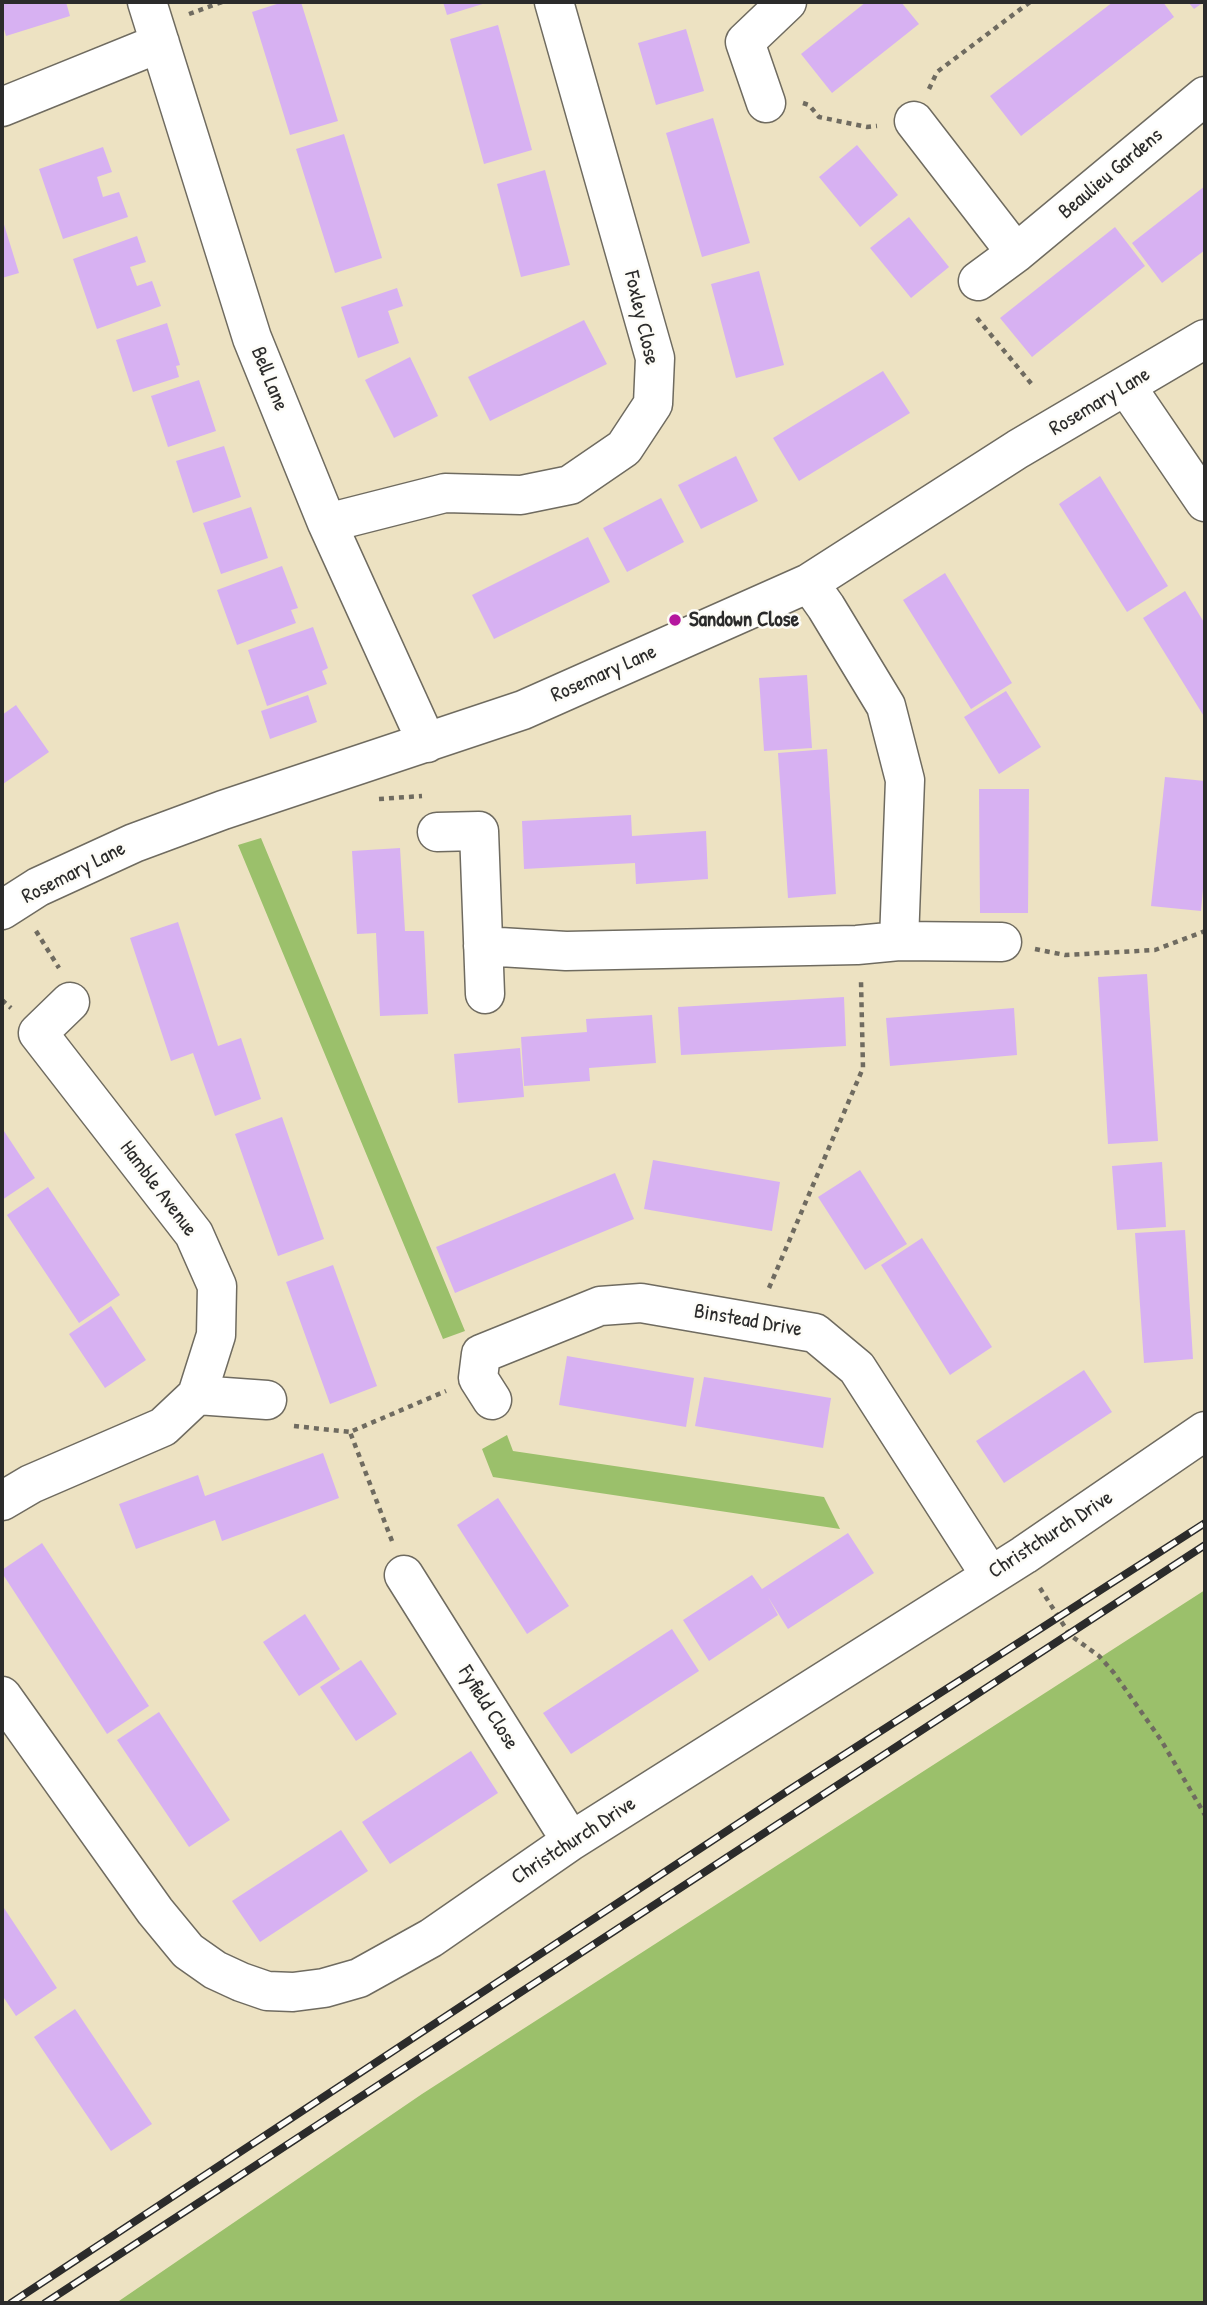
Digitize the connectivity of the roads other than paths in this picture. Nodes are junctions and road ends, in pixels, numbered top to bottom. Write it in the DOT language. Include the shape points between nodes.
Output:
graph roads {
  1 [pos="147,2"];
  2 [pos="554,2"];
  3 [pos="787,2"];
  4 [pos="160,43"];
  5 [pos="1205,96"];
  6 [pos="766,103"];
  7 [pos="2,107"];
  8 [pos="914,121"];
  9 [pos="1016,253"];
  10 [pos="978,281"];
  11 [pos="1205,339"];
  12 [pos="1126,386"];
  13 [pos="1205,502"];
  14 [pos="327,523"];
  15 [pos="808,583"];
  16 [pos="427,743"];
  17 [pos="437,832"];
  18 [pos="16,917"];
  19 [pos="899,941"];
  20 [pos="1002,942"];
  21 [pos="483,946"];
  22 [pos="485,994"];
  23 [pos="69,1002"];
  24 [pos="485,1389"];
  25 [pos="197,1395"];
  26 [pos="267,1400"];
  27 [pos="1205,1431"];
  28 [pos="2,1501"];
  29 [pos="404,1575"];
  30 [pos="990,1575"];
  31 [pos="2,1696"];
  32 [pos="571,1842"];
  1 -- 4 [label="street, Bell Lane"];
  2 -- 14 [label="street, Foxley Close" via="655,358 653,404 624,449 570,485 521,495 445,493"];
  3 -- 6 [label="street" via="745,42"];
  4 -- 7 [label="street"];
  4 -- 14 [label="street, Bell Lane" via="252,338"];
  5 -- 9 [label="street, Beaulieu Gardens"];
  8 -- 9 [label="street"];
  9 -- 10 [label="street, Beaulieu Gardens"];
  11 -- 12 [label="street, Rosemary Lane"];
  12 -- 13 [label="street"];
  12 -- 15 [label="street, Rosemary Lane"];
  14 -- 16 [label="street, Bell Lane"];
  15 -- 16 [label="street, Rosemary Lane" via="523,710"];
  15 -- 19 [label="street" via="886,706 905,779"];
  16 -- 18 [label="street, Rosemary Lane" via="134,843 38,887"];
  17 -- 21 [label="street" via="480,831"];
  19 -- 20 [label="street"];
  19 -- 21 [label="street" via="566,951"];
  21 -- 22 [label="street"];
  23 -- 25 [label="street, Hamble Avenue" via="38,1034 194,1234 217,1286 216,1335"];
  24 -- 30 [label="street, Binstead Drive" via="481,1354 600,1306 641,1303 815,1333 857,1368"];
  25 -- 26 [label="street"];
  25 -- 28 [label="street, Hamble Avenue" via="163,1427"];
  27 -- 30 [label="street, Christchurch Drive"];
  29 -- 32 [label="street, Fyfield Close"];
  30 -- 32 [label="street, Christchurch Drive"];
  31 -- 32 [label="street, Christchurch Drive" via="155,1912 188,1951 215,1970 267,1990 293,1992 359,1978 431,1938"];
}
